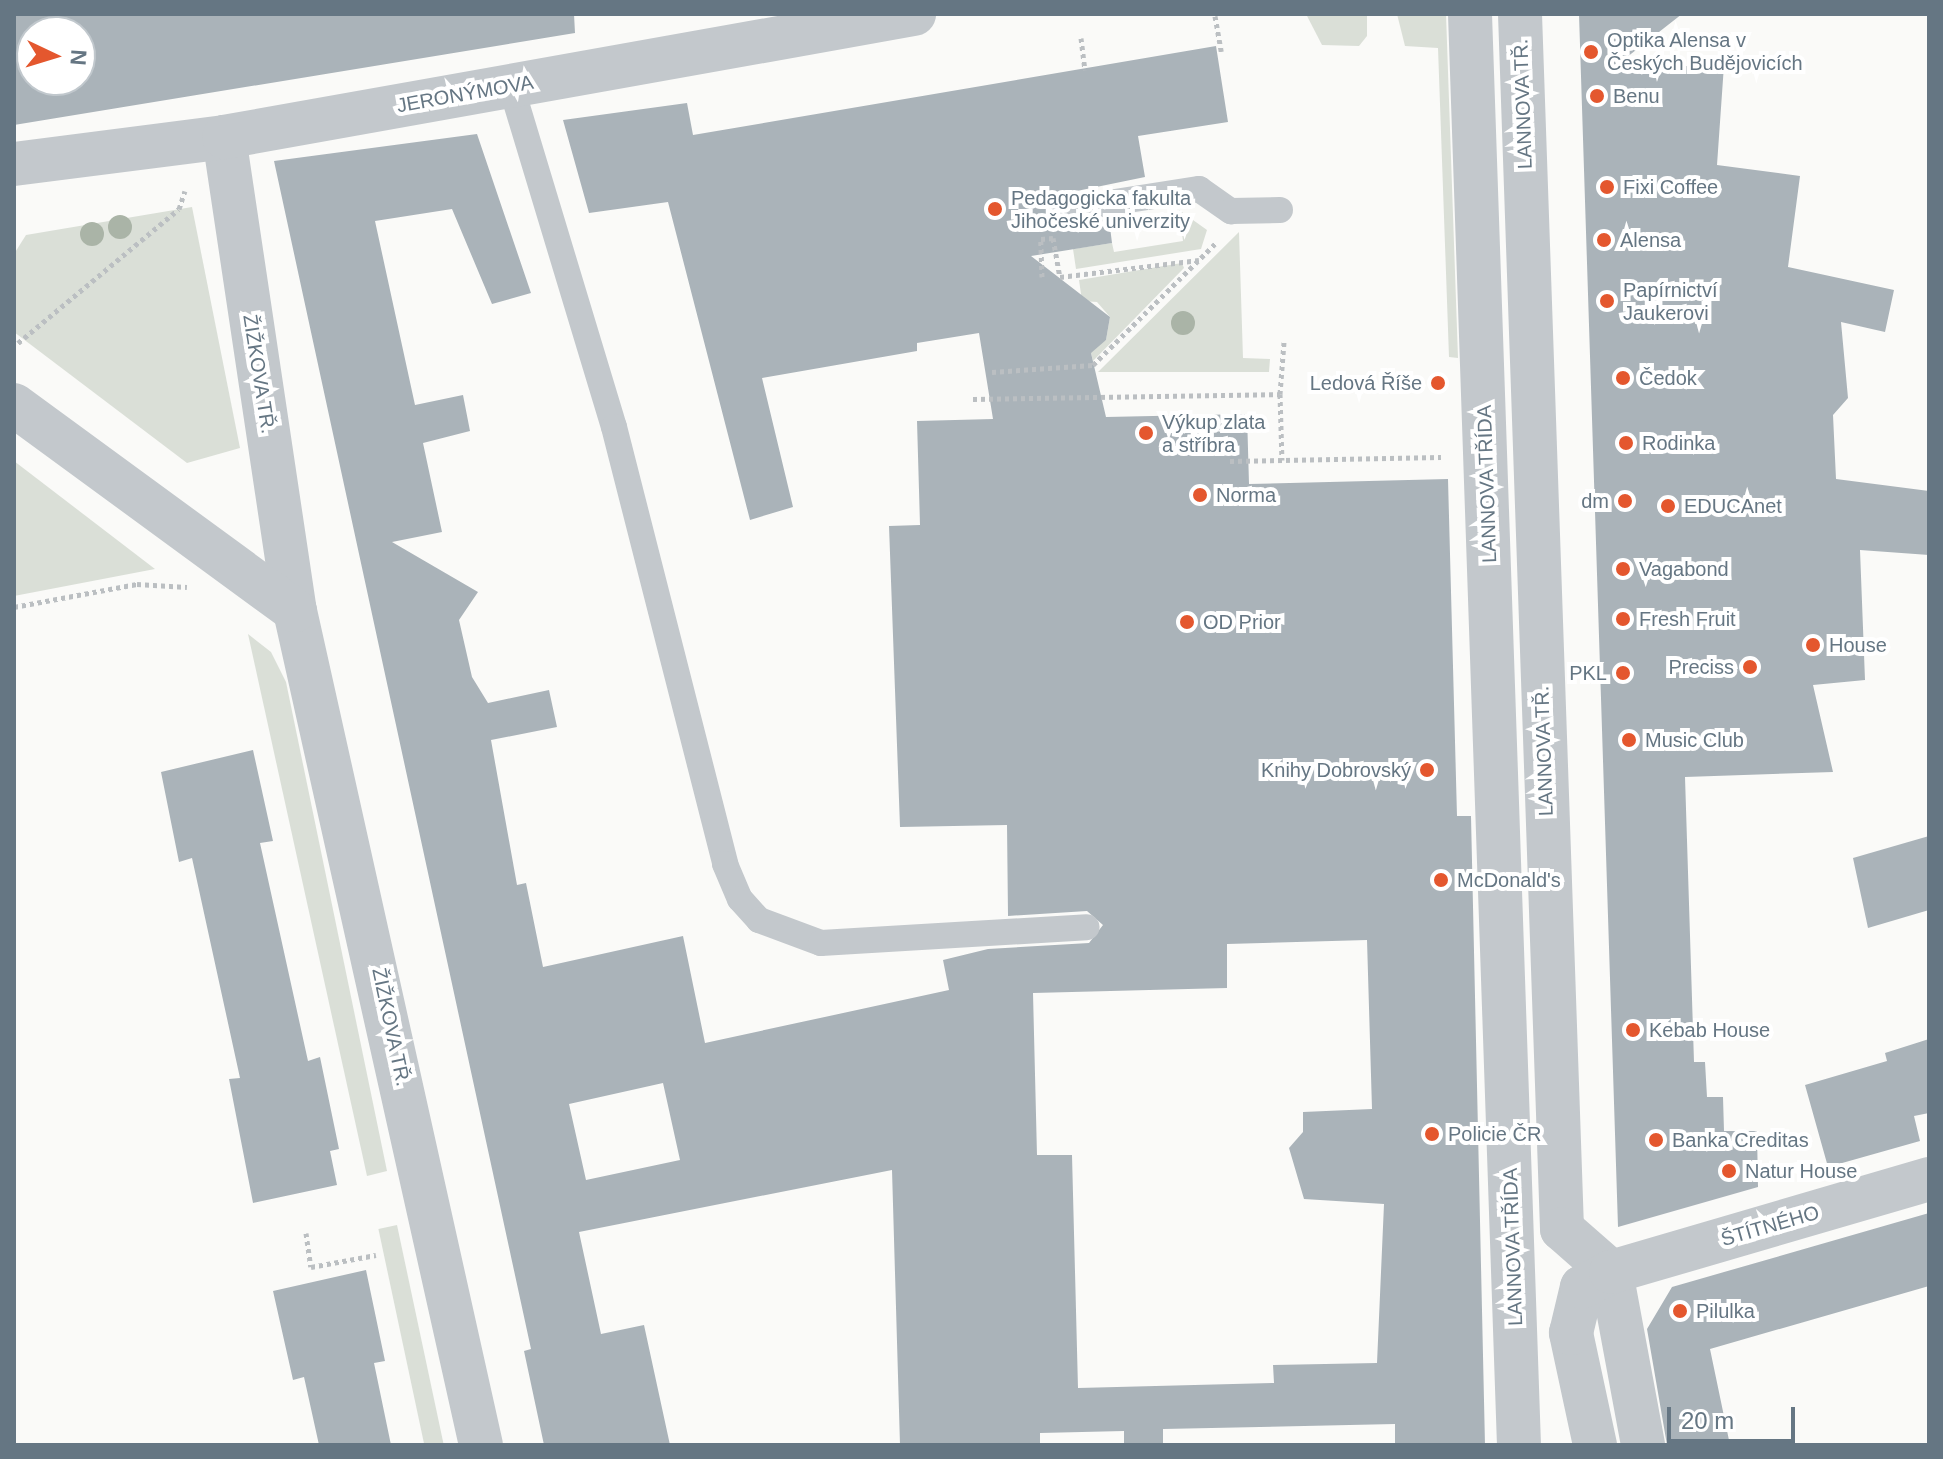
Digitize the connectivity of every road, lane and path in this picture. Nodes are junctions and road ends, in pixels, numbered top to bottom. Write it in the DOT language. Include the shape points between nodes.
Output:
graph roads {
  1 [pos="914,14"];
  2 [pos="1470,14"];
  3 [pos="1520,14"];
  4 [pos="1215,16"];
  5 [pos="1081,38"];
  6 [pos="1221,51"];
  7 [pos="1085,70"];
  8 [pos="511,86"];
  9 [pos="224,137"];
  10 [pos="14,164"];
  11 [pos="185,191"];
  12 [pos="1070,209"];
  13 [pos="1280,210"];
  14 [pos="1228,232"];
  15 [pos="1199,260"];
  16 [pos="1042,277"];
  17 [pos="1284,342"];
  18 [pos="18,343"];
  19 [pos="992,372"];
  20 [pos="1280,394"];
  21 [pos="973,399"];
  22 [pos="14,405"];
  23 [pos="1485,456"];
  24 [pos="1282,460"];
  25 [pos="1230,461"];
  26 [pos="205,588"];
  27 [pos="14,607"];
  28 [pos="295,611"];
  29 [pos="1087,927"];
  30 [pos="1551,952"];
  31 [pos="1490,954"];
  32 [pos="1929,1179"];
  33 [pos="306,1233"];
  34 [pos="376,1255"];
  35 [pos="1617,1270"];
  36 [pos="481,1445"];
  37 [pos="1519,1445"];
  38 [pos="1595,1445"];
  39 [pos="1643,1445"];
  1 -- 8 [label="street, JERONÝMOVA"];
  2 -- 23 [label="street, LANNOVA TŘÍDA"];
  3 -- 30 [label="street, LANNOVA TŘ."];
  4 -- 6 [label="path"];
  5 -- 7 [label="path"];
  8 -- 9 [label="street, JERONÝMOVA"];
  8 -- 29 [label="lane" via="614,427 725,864 740,899 759,920 821,943"];
  9 -- 10 [label="street, JERONÝMOVA"];
  9 -- 28 [label="street, ŽIŽKOVA TŘ."];
  11 -- 18 [label="path" via="179,209"];
  12 -- 13 [label="lane" via="1199,189 1231,211"];
  14 -- 15 [label="path"];
  15 -- 16 [label="path" via="1060,277 1053,238 1041,239"];
  15 -- 19 [label="path" via="1093,365"];
  17 -- 20 [label="path"];
  20 -- 21 [label="path"];
  20 -- 24 [label="path"];
  22 -- 28 [label="street"];
  23 -- 24 [label="path"];
  23 -- 31 [label="street, LANNOVA TŘÍDA"];
  24 -- 25 [label="path"];
  26 -- 27 [label="path" via="137,584"];
  28 -- 36 [label="street, ŽIŽKOVA TŘ."];
  30 -- 31 [label="street"];
  30 -- 35 [label="street, LANNOVA TŘ." via="1562,1229"];
  31 -- 37 [label="street, LANNOVA TŘÍDA"];
  32 -- 35 [label="street, ŠTÍTNÉHO"];
  33 -- 34 [label="path" via="311,1267"];
  35 -- 38 [label="street" via="1582,1287 1572,1315"];
  35 -- 39 [label="street"];
}
